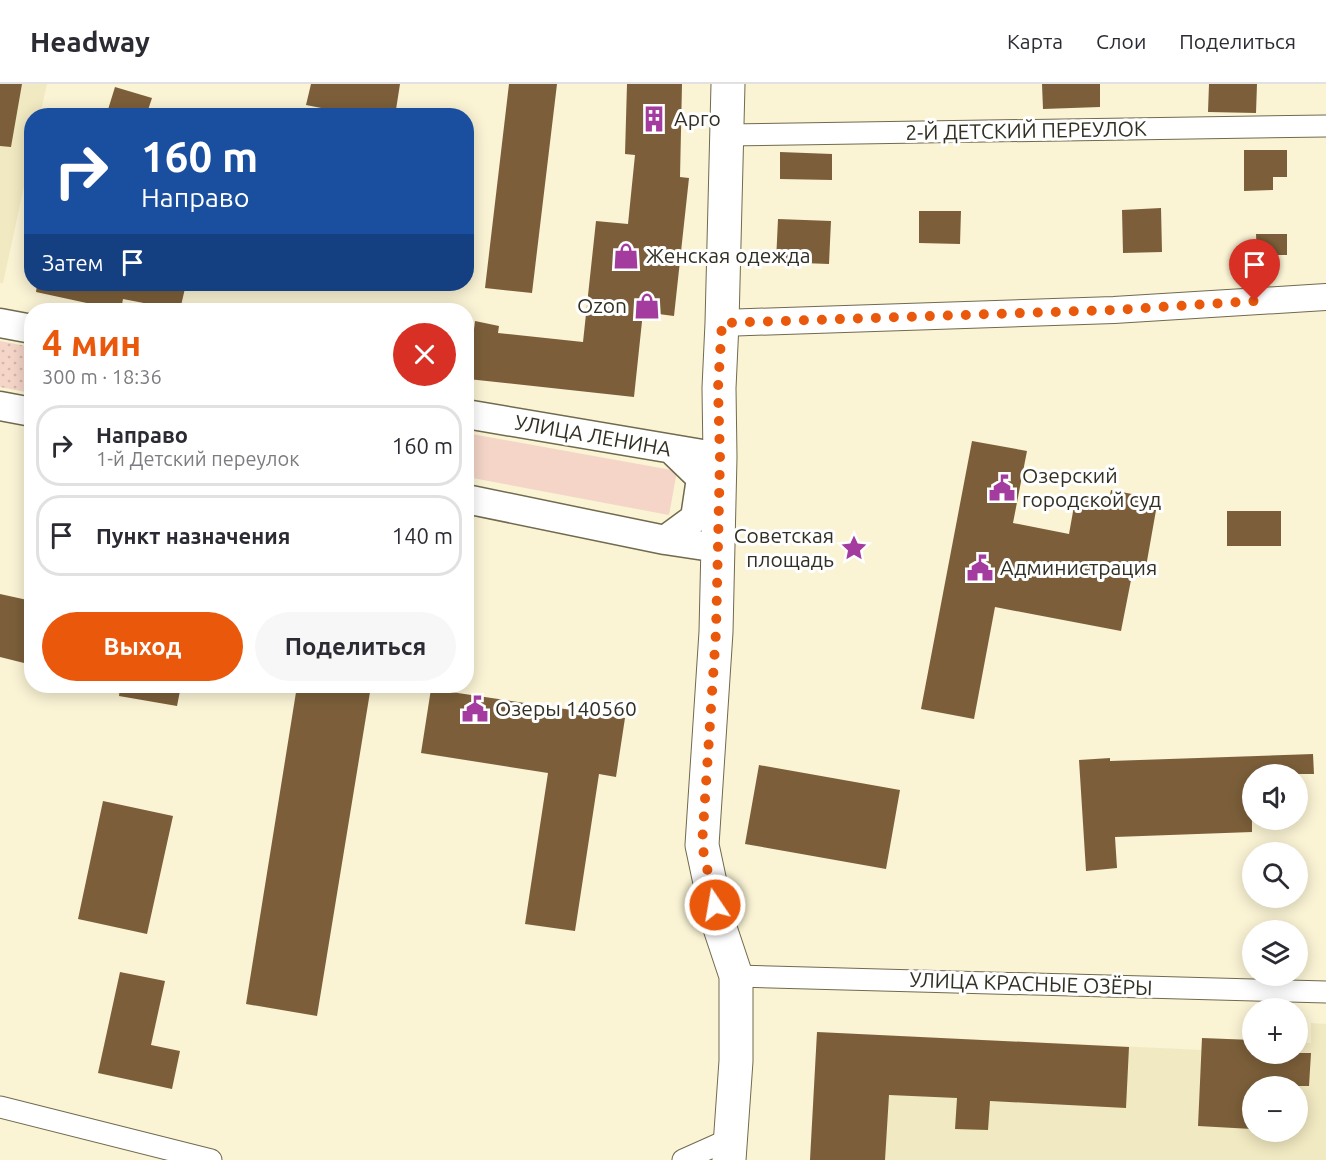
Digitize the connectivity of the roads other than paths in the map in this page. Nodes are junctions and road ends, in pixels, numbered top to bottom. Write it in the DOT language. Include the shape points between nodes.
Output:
graph roads {
  1 [pos="728,84"];
  2 [pos="1326,126"];
  3 [pos="726,135"];
  4 [pos="1326,297"];
  5 [pos="0,323"];
  6 [pos="722,323"];
  7 [pos="24,328"];
  8 [pos="0,406"];
  9 [pos="24,410"];
  10 [pos="474,415"];
  11 [pos="672,450"];
  12 [pos="720,458"];
  13 [pos="474,501"];
  14 [pos="665,540"];
  15 [pos="718,548"];
  16 [pos="736,976"];
  17 [pos="1326,992"];
  18 [pos="0,1107"];
  19 [pos="729,1149"];
  20 [pos="211,1160"];
  21 [pos="683,1160"];
  1 -- 3 [label="main road"];
  2 -- 3 [label="street, 2-Й ДЕТСКИЙ ПЕРЕУЛОК"];
  3 -- 6 [label="main road"];
  4 -- 6 [label="street" via="1114,310"];
  5 -- 7 [label="main road"];
  6 -- 12 [label="main road" via="718,388"];
  8 -- 9 [label="main road"];
  10 -- 11 [label="main road, УЛИЦА ЛЕНИНА"];
  11 -- 12 [label="main road, УЛИЦА ЛЕНИНА"];
  11 -- 14 [label="main road" via="701,478 695,518"];
  12 -- 15 [label="main road"];
  13 -- 14 [label="main road"];
  14 -- 15 [label="main road"];
  15 -- 16 [label="main road" via="702,845 719,926"];
  16 -- 17 [label="street, УЛИЦА КРАСНЫЕ ОЗЁРЫ"];
  16 -- 19 [label="main road" via="736,1061"];
  18 -- 20 [label="street"];
  19 -- 21 [label="street"];
}
